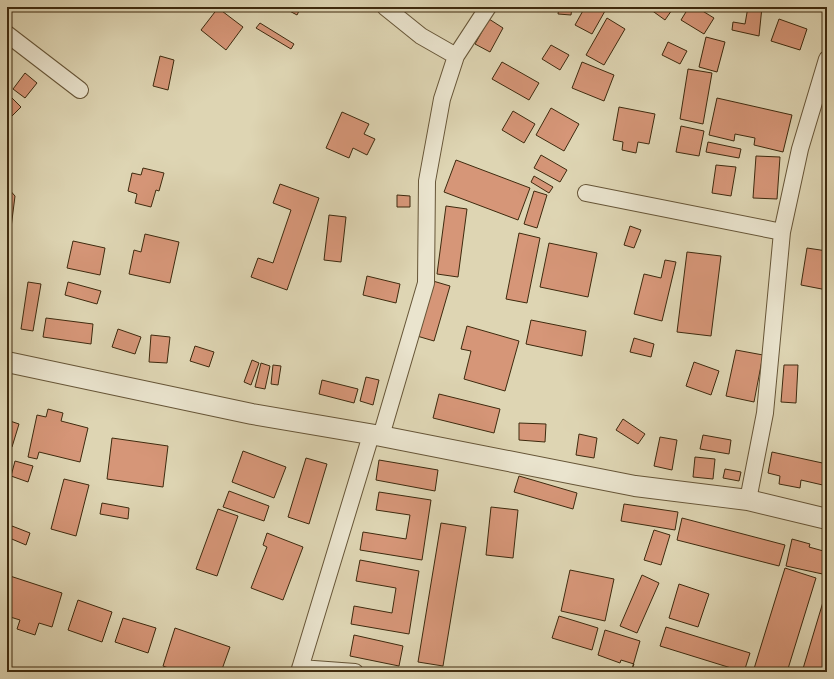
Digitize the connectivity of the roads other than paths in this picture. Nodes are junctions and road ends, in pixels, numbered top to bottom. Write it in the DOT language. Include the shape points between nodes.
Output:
graph roads {
  1 [pos="385,7"];
  2 [pos="488,7"];
  3 [pos="7,34"];
  4 [pos="456,56"];
  5 [pos="827,58"];
  6 [pos="80,90"];
  7 [pos="586,194"];
  8 [pos="782,232"];
  9 [pos="7,362"];
  10 [pos="376,435"];
  11 [pos="748,500"];
  12 [pos="827,519"];
  13 [pos="299,670"];
  14 [pos="355,672"];
  1 -- 4 [label="street" via="420,36"];
  2 -- 4 [label="street"];
  3 -- 6 [label="street"];
  4 -- 10 [label="street" via="442,99 427,182 426,283"];
  5 -- 8 [label="street" via="800,149"];
  7 -- 8 [label="street"];
  8 -- 11 [label="street" via="765,413"];
  9 -- 10 [label="street" via="252,414"];
  10 -- 11 [label="street" via="635,486"];
  10 -- 13 [label="street"];
  11 -- 12 [label="street"];
  13 -- 14 [label="street"];
}
